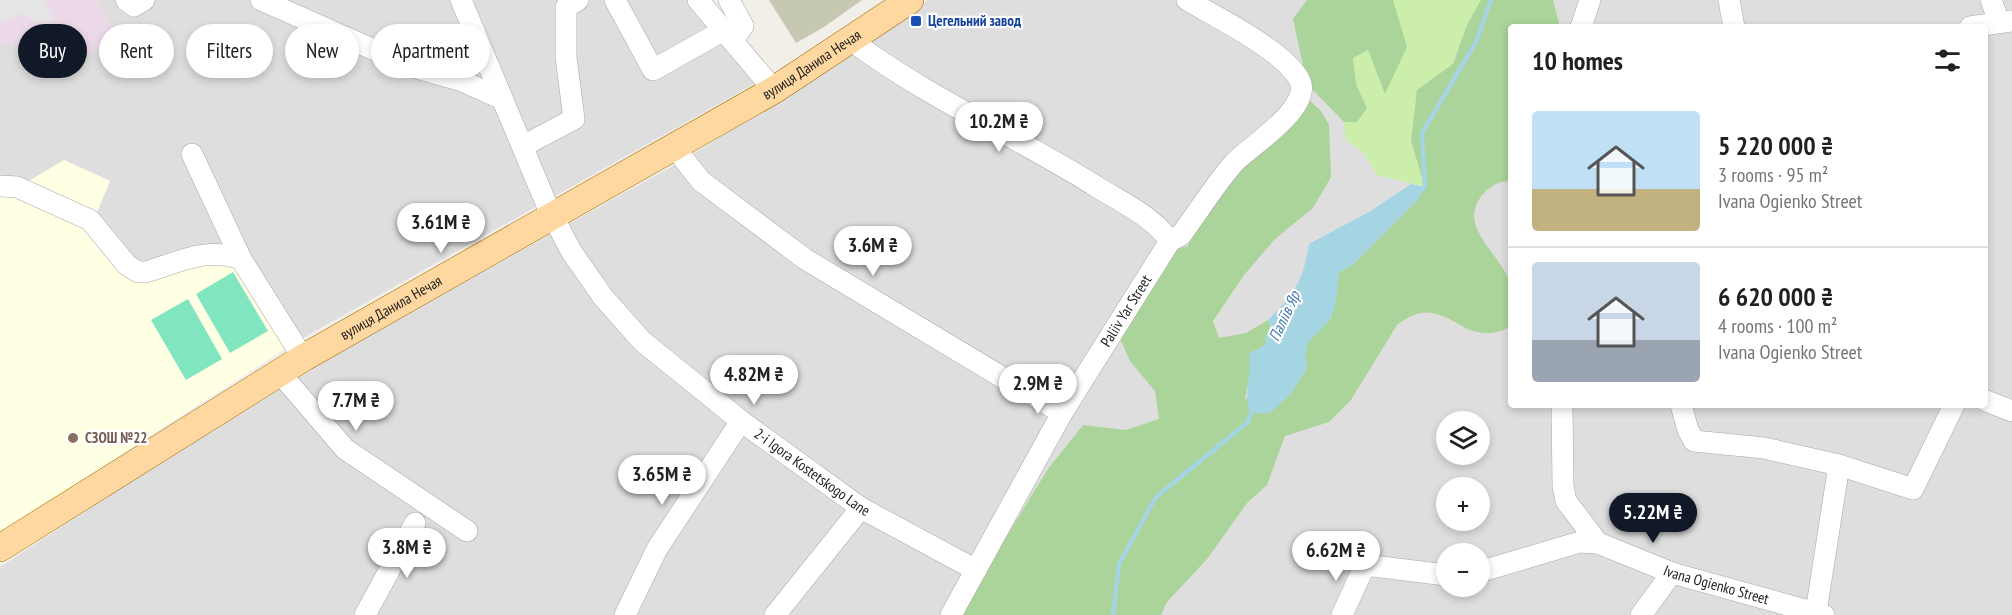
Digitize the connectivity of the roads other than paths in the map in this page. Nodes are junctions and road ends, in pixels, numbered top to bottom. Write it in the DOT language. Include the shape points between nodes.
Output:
graph roads {
  1 [pos="126,0"];
  2 [pos="144,0"];
  3 [pos="261,0"];
  4 [pos="461,0"];
  5 [pos="578,0"];
  6 [pos="615,0"];
  7 [pos="698,0"];
  8 [pos="729,0"];
  9 [pos="910,0"];
  10 [pos="1187,0"];
  11 [pos="1590,0"];
  12 [pos="1729,0"];
  13 [pos="1991,0"];
  14 [pos="2006,22"];
  15 [pos="1582,24"];
  16 [pos="1733,24"];
  17 [pos="1988,24"];
  18 [pos="728,35"];
  19 [pos="852,41"];
  20 [pos="774,90"];
  21 [pos="502,99"];
  22 [pos="523,146"];
  23 [pos="675,148"];
  24 [pos="192,154"];
  25 [pos="0,186"];
  26 [pos="553,216"];
  27 [pos="1170,241"];
  28 [pos="241,259"];
  29 [pos="303,358"];
  30 [pos="279,373"];
  31 [pos="1988,402"];
  32 [pos="1562,408"];
  33 [pos="1682,408"];
  34 [pos="1953,408"];
  35 [pos="2012,411"];
  36 [pos="1062,413"];
  37 [pos="741,421"];
  38 [pos="1839,465"];
  39 [pos="861,508"];
  40 [pos="415,524"];
  41 [pos="467,531"];
  42 [pos="1598,543"];
  43 [pos="0,548"];
  44 [pos="1490,569"];
  45 [pos="976,570"];
  46 [pos="1672,573"];
  47 [pos="1436,574"];
  48 [pos="1820,614"];
  49 [pos="365,615"];
  50 [pos="625,615"];
  51 [pos="775,615"];
  52 [pos="951,615"];
  53 [pos="1342,615"];
  54 [pos="1641,615"];
  1 -- 2 [label="street" via="134,6"];
  3 -- 21 [label="street" via="413,67 462,81"];
  4 -- 21 [label="street, 2-i Igora Kostetskogo Lane"];
  5 -- 22 [label="street" via="566,7 566,57 574,118"];
  6 -- 18 [label="street" via="653,70"];
  7 -- 18 [label="street"];
  8 -- 18 [label="street" via="743,26"];
  9 -- 19 [label="main road, вулиця Данила Нечая"];
  10 -- 27 [label="street, Paliiv Yar Street" via="1260,43 1287,64 1302,88 1299,100 1269,135 1234,163 1181,235"];
  11 -- 15 [label="street"];
  12 -- 16 [label="street"];
  13 -- 14 [label="street"];
  14 -- 17 [label="street"];
  18 -- 20 [label="street"];
  19 -- 20 [label="main road, вулиця Данила Нечая"];
  19 -- 27 [label="street" via="960,111 1065,166 1159,225"];
  20 -- 23 [label="main road, вулиця Данила Нечая"];
  21 -- 22 [label="street, 2-i Igora Kostetskogo Lane"];
  22 -- 26 [label="street, 2-i Igora Kostetskogo Lane"];
  23 -- 26 [label="main road, вулиця Данила Нечая"];
  23 -- 36 [label="street" via="701,181 805,259"];
  24 -- 28 [label="street"];
  25 -- 28 [label="street" via="18,187 90,220 127,265 138,272 199,254 220,253"];
  26 -- 29 [label="main road, вулиця Данила Нечая"];
  26 -- 37 [label="street, 2-i Igora Kostetskogo Lane" via="583,270 642,341"];
  27 -- 36 [label="street, Paliiv Yar Street"];
  28 -- 29 [label="street"];
  29 -- 30 [label="main road, вулиця Данила Нечая"];
  30 -- 41 [label="street" via="345,449"];
  30 -- 43 [label="main road, вулиця Данила Нечая"];
  31 -- 35 [label="street"];
  32 -- 42 [label="street" via="1566,501"];
  33 -- 38 [label="street" via="1694,441 1764,448"];
  34 -- 38 [label="street" via="1913,489"];
  36 -- 45 [label="street, Paliiv Yar Street"];
  37 -- 39 [label="street, 2-i Igora Kostetskogo Lane"];
  37 -- 50 [label="street" via="657,549"];
  38 -- 48 [label="street, Ivana Ogienko Street"];
  39 -- 45 [label="street, 2-i Igora Kostetskogo Lane"];
  39 -- 51 [label="street"];
  40 -- 49 [label="street"];
  42 -- 44 [label="street, Ivana Ogienko Street" via="1580,542"];
  42 -- 46 [label="street, Ivana Ogienko Street"];
  45 -- 52 [label="street, Paliiv Yar Street"];
  46 -- 48 [label="street, Ivana Ogienko Street"];
  46 -- 54 [label="street"];
  47 -- 53 [label="street" via="1365,565"];
}
